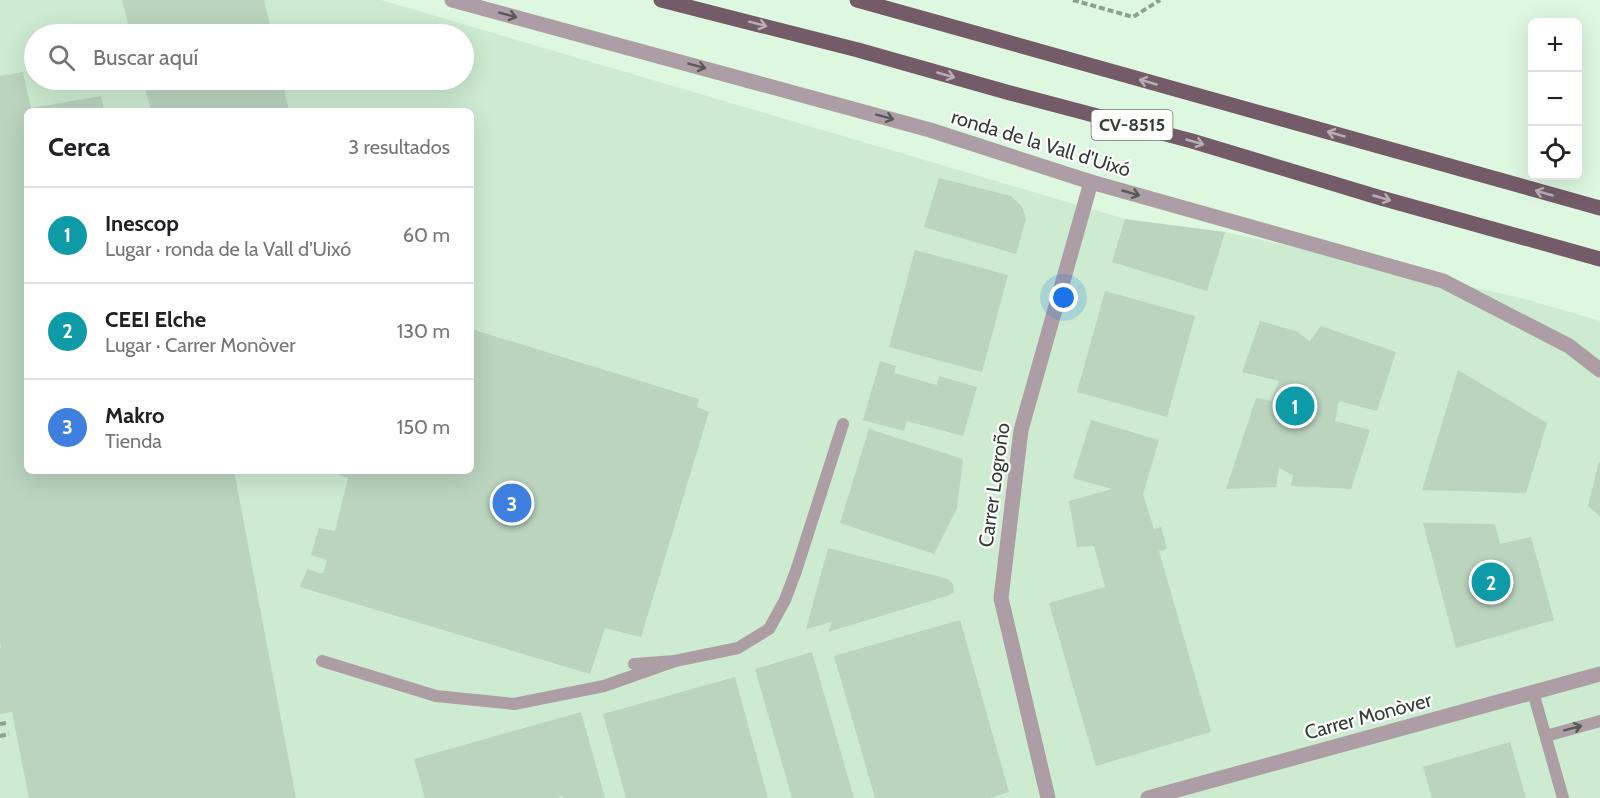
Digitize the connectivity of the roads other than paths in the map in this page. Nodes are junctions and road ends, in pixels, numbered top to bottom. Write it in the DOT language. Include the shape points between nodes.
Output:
graph roads {
  1 [pos="452,0"];
  2 [pos="661,0"];
  3 [pos="857,0"];
  4 [pos="1091,182"];
  5 [pos="1600,208"];
  6 [pos="1600,259"];
  7 [pos="1600,370"];
  8 [pos="843,424"];
  9 [pos="322,661"];
  10 [pos="675,661"];
  11 [pos="634,664"];
  12 [pos="1600,674"];
  13 [pos="1533,692"];
  14 [pos="1600,721"];
  15 [pos="1546,736"];
  16 [pos="1048,798"];
  17 [pos="1148,798"];
  18 [pos="1563,798"];
  1 -- 4 [label="street, ronda de la Vall d'Uixó, one-way" via="930,130"];
  2 -- 6 [label="main road, CV-8515, one-way" via="1192,141"];
  5 -- 3 [label="main road, CV-8515, one-way"];
  4 -- 7 [label="street, ronda de la Vall d'Uixó, one-way" via="1443,281 1569,346"];
  4 -- 16 [label="street, Carrer Logroño" via="1021,430 1001,598"];
  8 -- 10 [label="lane" via="796,571 769,628 738,648"];
  9 -- 10 [label="lane" via="436,696 514,705 604,686"];
  10 -- 11 [label="lane"];
  12 -- 13 [label="street, Carrer Monòver"];
  13 -- 15 [label="lane"];
  13 -- 17 [label="street, Carrer Monòver"];
  15 -- 14 [label="lane, one-way"];
  15 -- 18 [label="lane"];
}
